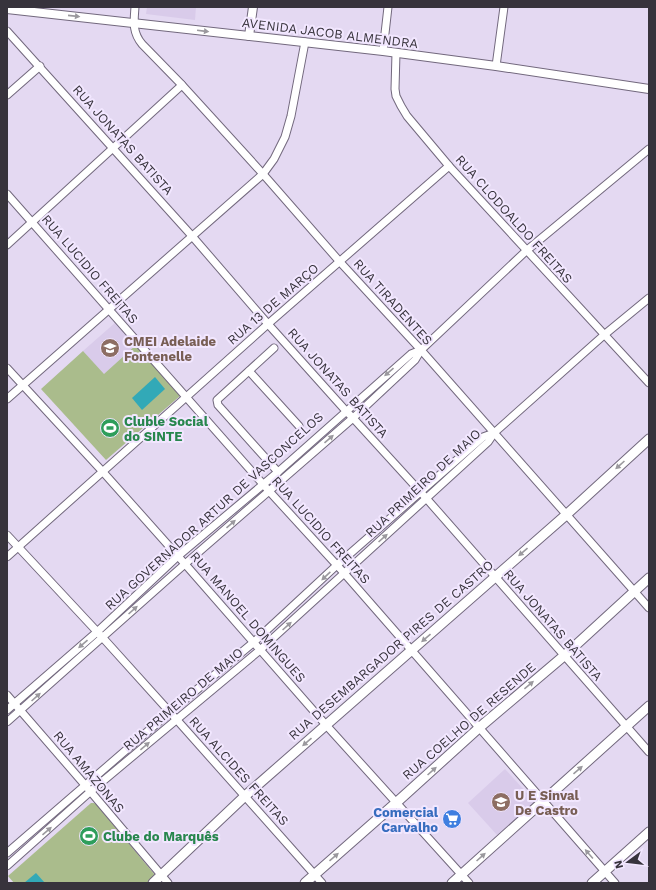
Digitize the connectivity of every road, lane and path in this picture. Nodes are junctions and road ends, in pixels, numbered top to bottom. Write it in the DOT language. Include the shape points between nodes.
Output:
graph roads {
  1 [pos="135,7"];
  2 [pos="253,7"];
  3 [pos="388,7"];
  4 [pos="504,7"];
  5 [pos="7,9"];
  6 [pos="134,23"];
  7 [pos="7,31"];
  8 [pos="249,36"];
  9 [pos="305,42"];
  10 [pos="383,51"];
  11 [pos="396,53"];
  12 [pos="40,66"];
  13 [pos="496,66"];
  14 [pos="182,85"];
  15 [pos="649,89"];
  16 [pos="7,95"];
  17 [pos="113,148"];
  18 [pos="649,149"];
  19 [pos="449,166"];
  20 [pos="263,174"];
  21 [pos="7,194"];
  22 [pos="32,222"];
  23 [pos="192,236"];
  24 [pos="7,245"];
  25 [pos="526,251"];
  26 [pos="340,262"];
  27 [pos="649,298"];
  28 [pos="109,309"];
  29 [pos="268,324"];
  30 [pos="604,335"];
  31 [pos="274,348"];
  32 [pos="421,350"];
  33 [pos="7,368"];
  34 [pos="249,371"];
  35 [pos="649,384"];
  36 [pos="23,385"];
  37 [pos="187,397"];
  38 [pos="7,399"];
  39 [pos="346,410"];
  40 [pos="354,418"];
  41 [pos="299,426"];
  42 [pos="494,433"];
  43 [pos="649,439"];
  44 [pos="103,472"];
  45 [pos="278,472"];
  46 [pos="263,484"];
  47 [pos="270,491"];
  48 [pos="421,492"];
  49 [pos="426,498"];
  50 [pos="566,515"];
  51 [pos="7,535"];
  52 [pos="18,547"];
  53 [pos="178,556"];
  54 [pos="7,557"];
  55 [pos="185,564"];
  56 [pos="337,565"];
  57 [pos="344,573"];
  58 [pos="495,577"];
  59 [pos="649,578"];
  60 [pos="309,591"];
  61 [pos="634,591"];
  62 [pos="317,599"];
  63 [pos="649,608"];
  64 [pos="97,632"];
  65 [pos="103,638"];
  66 [pos="254,642"];
  67 [pos="260,650"];
  68 [pos="412,650"];
  69 [pos="565,655"];
  70 [pos="7,695"];
  71 [pos="15,704"];
  72 [pos="649,706"];
  73 [pos="7,710"];
  74 [pos="21,710"];
  75 [pos="170,712"];
  76 [pos="177,720"];
  77 [pos="7,722"];
  78 [pos="326,725"];
  79 [pos="480,727"];
  80 [pos="627,727"];
  81 [pos="649,752"];
  82 [pos="85,785"];
  83 [pos="90,792"];
  84 [pos="245,796"];
  85 [pos="543,801"];
  86 [pos="397,802"];
  87 [pos="649,832"];
  88 [pos="24,838"];
  89 [pos="30,846"];
  90 [pos="7,853"];
  91 [pos="7,866"];
  92 [pos="605,872"];
  93 [pos="315,874"];
  94 [pos="461,874"];
  95 [pos="161,875"];
  96 [pos="152,883"];
  97 [pos="168,883"];
  98 [pos="305,883"];
  99 [pos="322,883"];
  100 [pos="452,883"];
  101 [pos="469,883"];
  102 [pos="592,883"];
  103 [pos="615,883"];
  1 -- 6 [label="street, RUA TIRADENTES"];
  2 -- 8 [label="street"];
  3 -- 10 [label="street"];
  4 -- 13 [label="street"];
  5 -- 6 [label="street, AVENIDA JACOB ALMENDRA, one-way"];
  6 -- 8 [label="street, AVENIDA JACOB ALMENDRA, one-way"];
  6 -- 14 [label="street, RUA TIRADENTES" via="138,39"];
  7 -- 12 [label="street, RUA JONATAS BATISTA"];
  8 -- 9 [label="street, AVENIDA JACOB ALMENDRA"];
  9 -- 10 [label="street, AVENIDA JACOB ALMENDRA"];
  9 -- 20 [label="street" via="285,137"];
  10 -- 11 [label="street, AVENIDA JACOB ALMENDRA"];
  11 -- 13 [label="street, AVENIDA JACOB ALMENDRA"];
  11 -- 19 [label="street, RUA CLODOALDO FREITAS" via="395,89 399,103"];
  12 -- 16 [label="street"];
  12 -- 17 [label="street, RUA JONATAS BATISTA"];
  13 -- 15 [label="street, AVENIDA JACOB ALMENDRA"];
  14 -- 17 [label="street"];
  14 -- 20 [label="street, RUA TIRADENTES"];
  17 -- 22 [label="street"];
  17 -- 23 [label="street, RUA JONATAS BATISTA"];
  18 -- 25 [label="street, RUA GOVERNADOR ARTUR DE VASCONCELOS"];
  19 -- 25 [label="street, RUA CLODOALDO FREITAS"];
  19 -- 26 [label="street, RUA 13 DE MARÇO"];
  20 -- 23 [label="street"];
  20 -- 26 [label="street, RUA TIRADENTES"];
  21 -- 22 [label="street, RUA LUCIDIO FREITAS"];
  22 -- 24 [label="street"];
  22 -- 28 [label="street, RUA LUCIDIO FREITAS"];
  23 -- 28 [label="street"];
  23 -- 29 [label="street, RUA JONATAS BATISTA"];
  25 -- 30 [label="street, RUA CLODOALDO FREITAS"];
  25 -- 32 [label="street, RUA GOVERNADOR ARTUR DE VASCONCELOS"];
  26 -- 29 [label="street, RUA 13 DE MARÇO"];
  26 -- 32 [label="street, RUA TIRADENTES"];
  27 -- 30 [label="street, RUA PRIMEIRO DE MAIO"];
  28 -- 36 [label="street"];
  28 -- 37 [label="street, RUA LUCIDIO FREITAS"];
  29 -- 37 [label="street, RUA 13 DE MARÇO"];
  29 -- 39 [label="street, RUA JONATAS BATISTA"];
  30 -- 35 [label="street, RUA CLODOALDO FREITAS"];
  30 -- 42 [label="street, RUA PRIMEIRO DE MAIO"];
  31 -- 34 [label="street"];
  32 -- 39 [label="street, RUA GOVERNADOR ARTUR DE VASCONCELOS, one-way" via="411,354"];
  32 -- 40 [label="street, RUA GOVERNADOR ARTUR DE VASCONCELOS" via="415,360"];
  32 -- 42 [label="street, RUA TIRADENTES"];
  33 -- 36 [label="street, RUA MANOEL DOMINGUES"];
  34 -- 41 [label="street"];
  34 -- 45 [label="street" via="217,400 217,404"];
  36 -- 38 [label="street"];
  36 -- 44 [label="street, RUA MANOEL DOMINGUES"];
  37 -- 44 [label="street, RUA 13 DE MARÇO"];
  37 -- 46 [label="street, RUA LUCIDIO FREITAS"];
  39 -- 40 [label="street, RUA JONATAS BATISTA"];
  39 -- 45 [label="street, RUA GOVERNADOR ARTUR DE VASCONCELOS"];
  47 -- 40 [label="street, RUA GOVERNADOR ARTUR DE VASCONCELOS, one-way"];
  40 -- 48 [label="street, RUA JONATAS BATISTA"];
  42 -- 48 [label="street, RUA PRIMEIRO DE MAIO" via="483,437"];
  42 -- 49 [label="street, RUA PRIMEIRO DE MAIO" via="488,442"];
  42 -- 50 [label="street, RUA TIRADENTES"];
  43 -- 50 [label="main road, RUA DESEMBARGADOR PIRES DE CASTRO, one-way"];
  44 -- 52 [label="street, RUA 13 DE MARÇO"];
  44 -- 53 [label="street, RUA MANOEL DOMINGUES"];
  45 -- 46 [label="street, RUA GOVERNADOR ARTUR DE VASCONCELOS"];
  46 -- 47 [label="street, RUA LUCIDIO FREITAS"];
  46 -- 53 [label="street, RUA GOVERNADOR ARTUR DE VASCONCELOS"];
  55 -- 47 [label="street, RUA GOVERNADOR ARTUR DE VASCONCELOS, one-way"];
  47 -- 56 [label="street, RUA LUCIDIO FREITAS"];
  48 -- 49 [label="street, RUA JONATAS BATISTA"];
  48 -- 56 [label="street, RUA PRIMEIRO DE MAIO"];
  57 -- 49 [label="street, RUA PRIMEIRO DE MAIO, one-way"];
  49 -- 58 [label="street, RUA JONATAS BATISTA"];
  50 -- 58 [label="main road, RUA DESEMBARGADOR PIRES DE CASTRO, one-way"];
  50 -- 61 [label="street, RUA TIRADENTES"];
  51 -- 52 [label="street, RUA ALCIDES FREITAS"];
  52 -- 54 [label="street, RUA 13 DE MARÇO"];
  52 -- 64 [label="street, RUA ALCIDES FREITAS"];
  53 -- 55 [label="street, RUA MANOEL DOMINGUES"];
  53 -- 64 [label="street, RUA GOVERNADOR ARTUR DE VASCONCELOS"];
  65 -- 55 [label="street, RUA GOVERNADOR ARTUR DE VASCONCELOS, one-way"];
  55 -- 66 [label="street, RUA MANOEL DOMINGUES"];
  56 -- 57 [label="street, RUA LUCIDIO FREITAS"];
  56 -- 60 [label="street, RUA PRIMEIRO DE MAIO, one-way"];
  57 -- 62 [label="street, RUA PRIMEIRO DE MAIO"];
  57 -- 68 [label="street, RUA LUCIDIO FREITAS"];
  58 -- 68 [label="main road, RUA DESEMBARGADOR PIRES DE CASTRO, one-way"];
  58 -- 69 [label="street, RUA JONATAS BATISTA"];
  59 -- 61 [label="main road, RUA COELHO DE RESENDE"];
  60 -- 62 [label="street"];
  60 -- 66 [label="street, RUA PRIMEIRO DE MAIO"];
  61 -- 63 [label="street, RUA TIRADENTES"];
  61 -- 69 [label="main road, RUA COELHO DE RESENDE"];
  67 -- 62 [label="street, RUA PRIMEIRO DE MAIO, one-way"];
  64 -- 65 [label="street, RUA ALCIDES FREITAS"];
  64 -- 71 [label="street, RUA GOVERNADOR ARTUR DE VASCONCELOS, one-way"];
  74 -- 65 [label="street, RUA GOVERNADOR ARTUR DE VASCONCELOS, one-way"];
  65 -- 75 [label="street, RUA ALCIDES FREITAS"];
  66 -- 67 [label="street, RUA MANOEL DOMINGUES"];
  66 -- 75 [label="street, RUA PRIMEIRO DE MAIO"];
  67 -- 76 [label="street, RUA PRIMEIRO DE MAIO"];
  67 -- 78 [label="street, RUA MANOEL DOMINGUES"];
  68 -- 78 [label="main road, RUA DESEMBARGADOR PIRES DE CASTRO"];
  68 -- 79 [label="street, RUA LUCIDIO FREITAS"];
  79 -- 69 [label="main road, RUA COELHO DE RESENDE, one-way"];
  69 -- 80 [label="street, RUA JONATAS BATISTA"];
  70 -- 71 [label="street, RUA AMAZONAS"];
  71 -- 73 [label="street, RUA GOVERNADOR ARTUR DE VASCONCELOS"];
  71 -- 74 [label="street, RUA AMAZONAS"];
  72 -- 80 [label="main road"];
  74 -- 77 [label="street, RUA GOVERNADOR ARTUR DE VASCONCELOS"];
  74 -- 82 [label="street, RUA AMAZONAS"];
  75 -- 76 [label="street, RUA ALCIDES FREITAS"];
  75 -- 82 [label="street, RUA PRIMEIRO DE MAIO"];
  83 -- 76 [label="street, RUA PRIMEIRO DE MAIO, one-way"];
  76 -- 84 [label="street, RUA ALCIDES FREITAS"];
  78 -- 84 [label="main road, RUA DESEMBARGADOR PIRES DE CASTRO, one-way"];
  78 -- 86 [label="street, RUA MANOEL DOMINGUES"];
  79 -- 85 [label="street, RUA LUCIDIO FREITAS"];
  86 -- 79 [label="main road, RUA COELHO DE RESENDE, one-way"];
  80 -- 81 [label="street, RUA JONATAS BATISTA"];
  85 -- 80 [label="main road, one-way"];
  82 -- 83 [label="street, RUA AMAZONAS"];
  82 -- 88 [label="street, RUA PRIMEIRO DE MAIO"];
  89 -- 83 [label="street, RUA PRIMEIRO DE MAIO, one-way"];
  83 -- 95 [label="street, RUA AMAZONAS"];
  84 -- 93 [label="street, RUA ALCIDES FREITAS"];
  84 -- 95 [label="main road, RUA DESEMBARGADOR PIRES DE CASTRO"];
  92 -- 85 [label="street, RUA LUCIDIO FREITAS, one-way"];
  94 -- 85 [label="main road, one-way"];
  93 -- 86 [label="main road, RUA COELHO DE RESENDE, one-way"];
  86 -- 94 [label="street, RUA MANOEL DOMINGUES"];
  87 -- 92 [label="main road"];
  88 -- 89 [label="street"];
  88 -- 90 [label="street, RUA PRIMEIRO DE MAIO"];
  89 -- 91 [label="street, RUA PRIMEIRO DE MAIO"];
  92 -- 102 [label="main road"];
  92 -- 103 [label="street, RUA LUCIDIO FREITAS"];
  93 -- 98 [label="main road, RUA COELHO DE RESENDE"];
  93 -- 99 [label="street, RUA ALCIDES FREITAS"];
  94 -- 100 [label="main road"];
  94 -- 101 [label="street, RUA MANOEL DOMINGUES"];
  95 -- 96 [label="main road, RUA DESEMBARGADOR PIRES DE CASTRO"];
  95 -- 97 [label="street, RUA AMAZONAS"];
}
